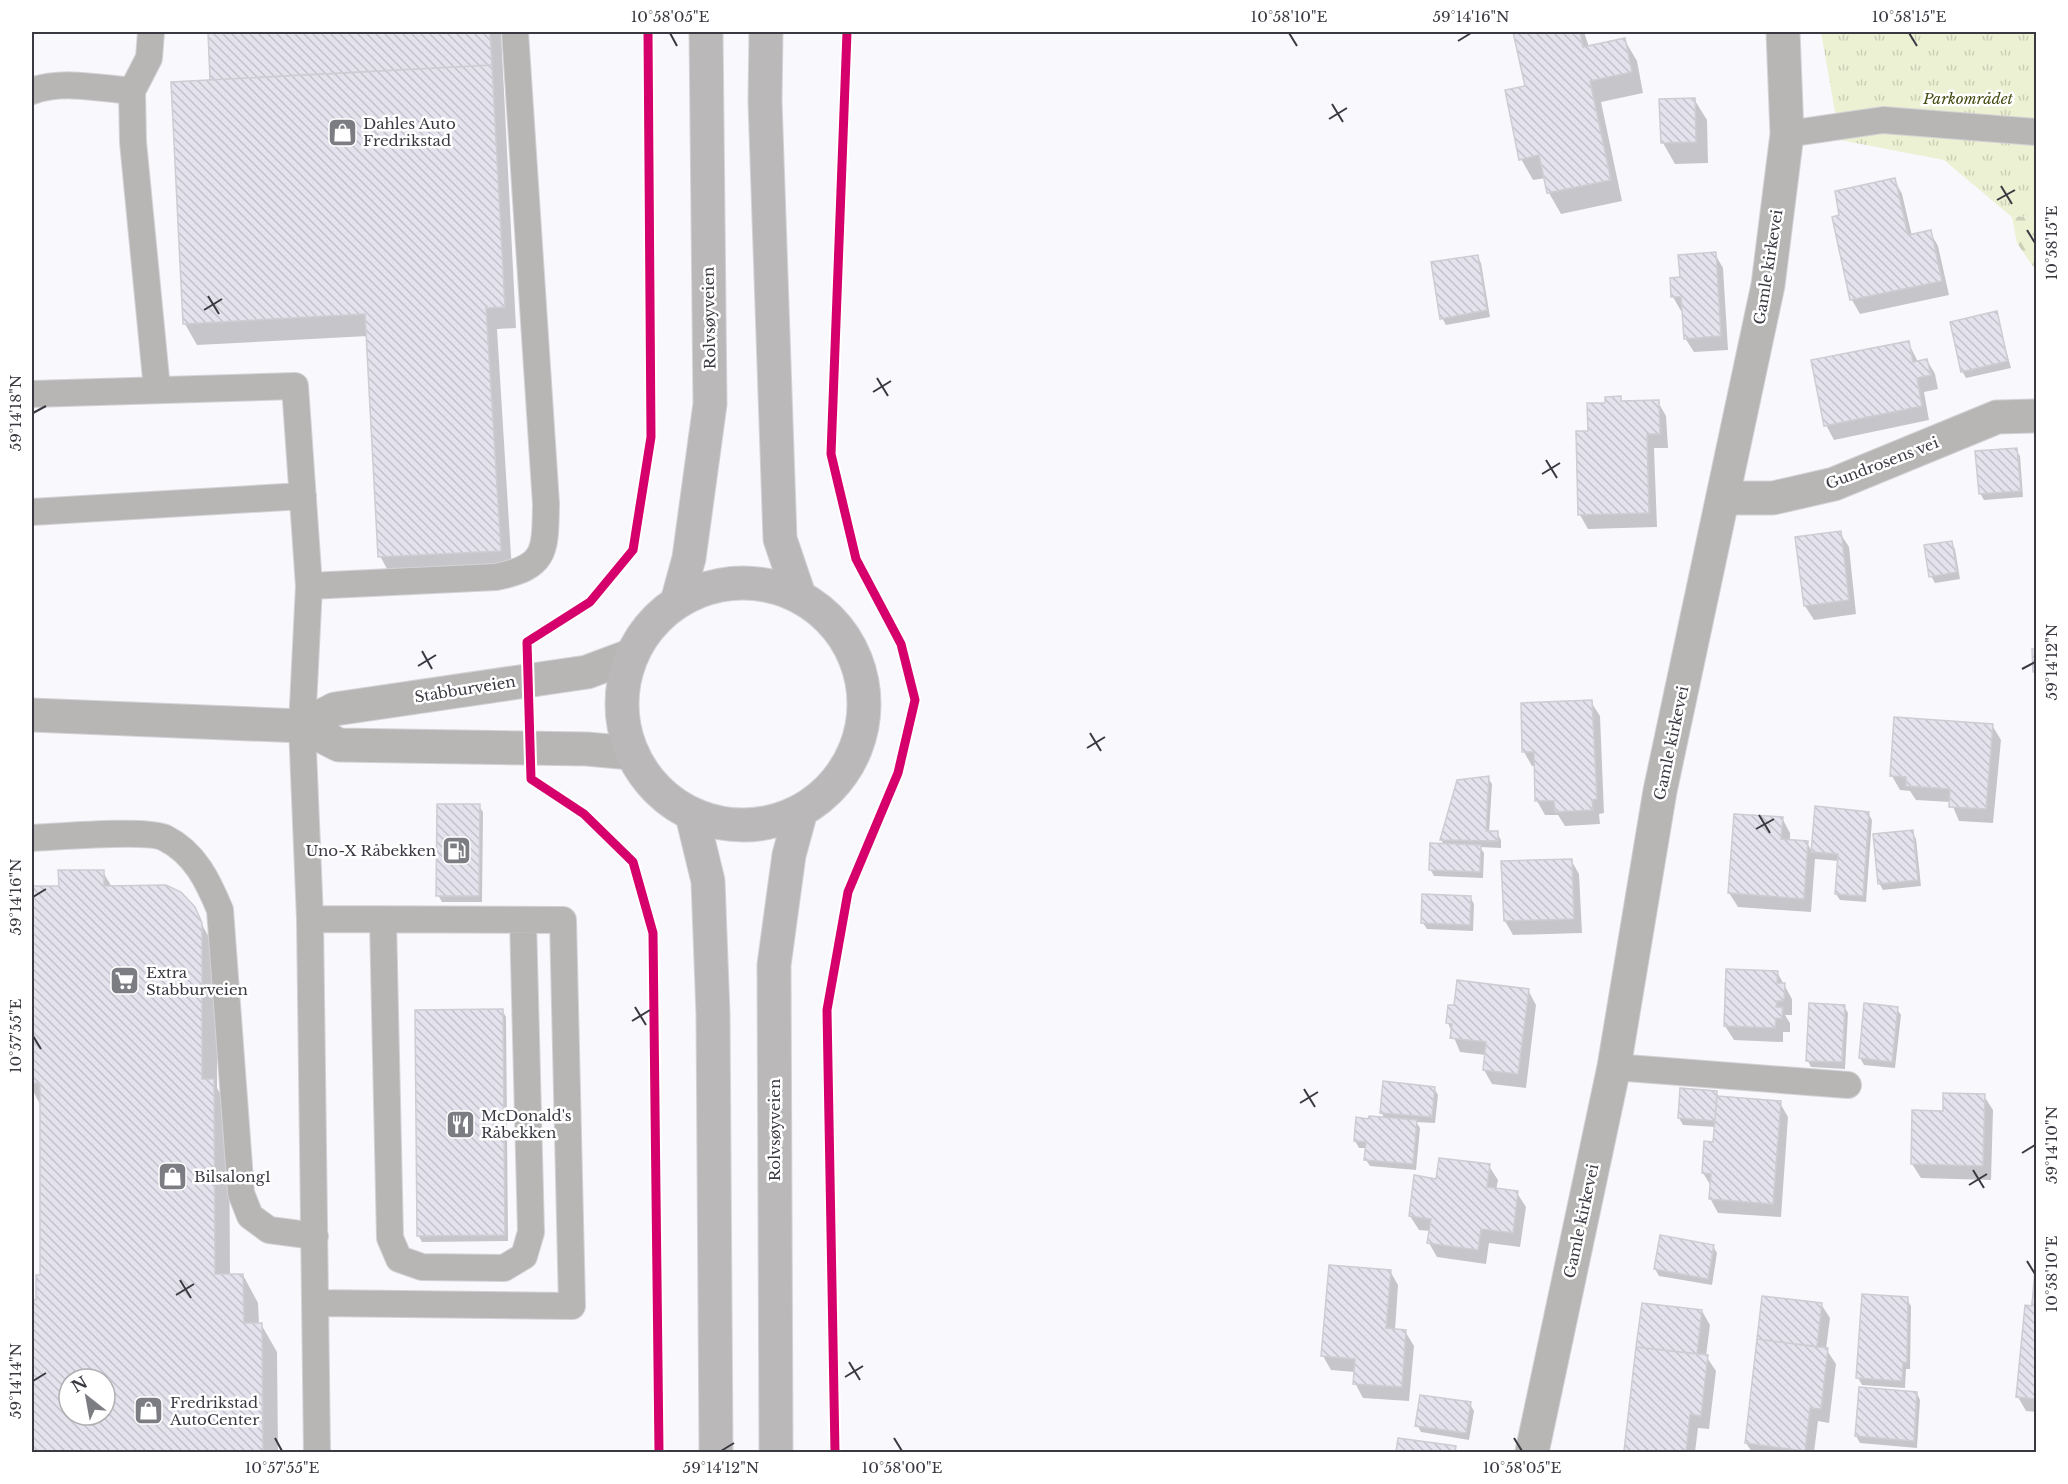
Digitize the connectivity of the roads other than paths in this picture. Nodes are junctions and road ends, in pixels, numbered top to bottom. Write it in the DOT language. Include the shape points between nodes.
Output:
graph roads {
  1 [pos="151,32"];
  2 [pos="515,32"];
  3 [pos="706,32"];
  4 [pos="766,32"];
  5 [pos="1783,32"];
  6 [pos="32,91"];
  7 [pos="132,91"];
  8 [pos="2037,132"];
  9 [pos="1787,134"];
  10 [pos="157,389"];
  11 [pos="32,394"];
  12 [pos="2037,416"];
  13 [pos="303,496"];
  14 [pos="1724,498"];
  15 [pos="32,512"];
  16 [pos="309,586"];
  17 [pos="799,595"];
  18 [pos="676,602"];
  19 [pos="630,657"];
  20 [pos="32,715"];
  21 [pos="302,726"];
  22 [pos="631,753"];
  23 [pos="801,811"];
  24 [pos="692,815"];
  25 [pos="32,838"];
  26 [pos="310,919"];
  27 [pos="383,920"];
  28 [pos="523,920"];
  29 [pos="1614,1067"];
  30 [pos="1848,1085"];
  31 [pos="315,1236"];
  32 [pos="316,1303"];
  33 [pos="317,1452"];
  34 [pos="716,1452"];
  35 [pos="776,1452"];
  36 [pos="1532,1452"];
  1 -- 7 [label="lane" via="148,58"];
  2 -- 16 [label="lane" via="546,504 545,543 538,559 521,572 496,577"];
  3 -- 18 [label="main road, Rolvsøyveien" via="710,404 689,558"];
  4 -- 17 [label="main road" via="780,539"];
  5 -- 9 [label="street, Gamle kirkevei"];
  6 -- 7 [label="lane" via="75,86"];
  7 -- 10 [label="lane" via="133,142"];
  8 -- 9 [label="lane" via="1883,120"];
  9 -- 14 [label="street, Gamle kirkevei" via="1768,285"];
  10 -- 11 [label="lane"];
  10 -- 13 [label="lane" via="295,386"];
  12 -- 14 [label="street, Gundrosens vei" via="1997,417 1834,483 1773,498"];
  13 -- 15 [label="lane"];
  13 -- 16 [label="lane"];
  14 -- 29 [label="street, Gamle kirkevei" via="1660,790"];
  16 -- 21 [label="lane"];
  17 -- 18 [label="main road" via="758,583 716,585"];
  17 -- 23 [label="main road" via="833,622 856,659 864,702 858,745 835,783"];
  18 -- 19 [label="main road" via="649,626"];
  19 -- 21 [label="street, Stabburveien" via="587,672 336,709"];
  19 -- 22 [label="main road" via="620,705"];
  20 -- 21 [label="street, Stabburveien"];
  21 -- 22 [label="street, Stabburveien" via="339,745"];
  21 -- 26 [label="lane"];
  22 -- 24 [label="main road" via="656,790"];
  23 -- 24 [label="main road" via="747,826"];
  23 -- 35 [label="main road, Rolvsøyveien" via="789,855 774,965"];
  24 -- 34 [label="main road" via="708,881 713,1014"];
  25 -- 31 [label="lane" via="131,834 164,837 206,874 220,910 241,1193 250,1216 269,1230"];
  26 -- 27 [label="lane"];
  26 -- 31 [label="lane"];
  27 -- 28 [label="lane"];
  27 -- 28 [label="lane" via="390,1238 399,1259 422,1267 504,1268 524,1256 531,1232"];
  28 -- 32 [label="lane" via="563,920 572,1306"];
  29 -- 30 [label="lane"];
  29 -- 36 [label="street, Gamle kirkevei"];
  31 -- 32 [label="lane"];
  32 -- 33 [label="lane"];
}
